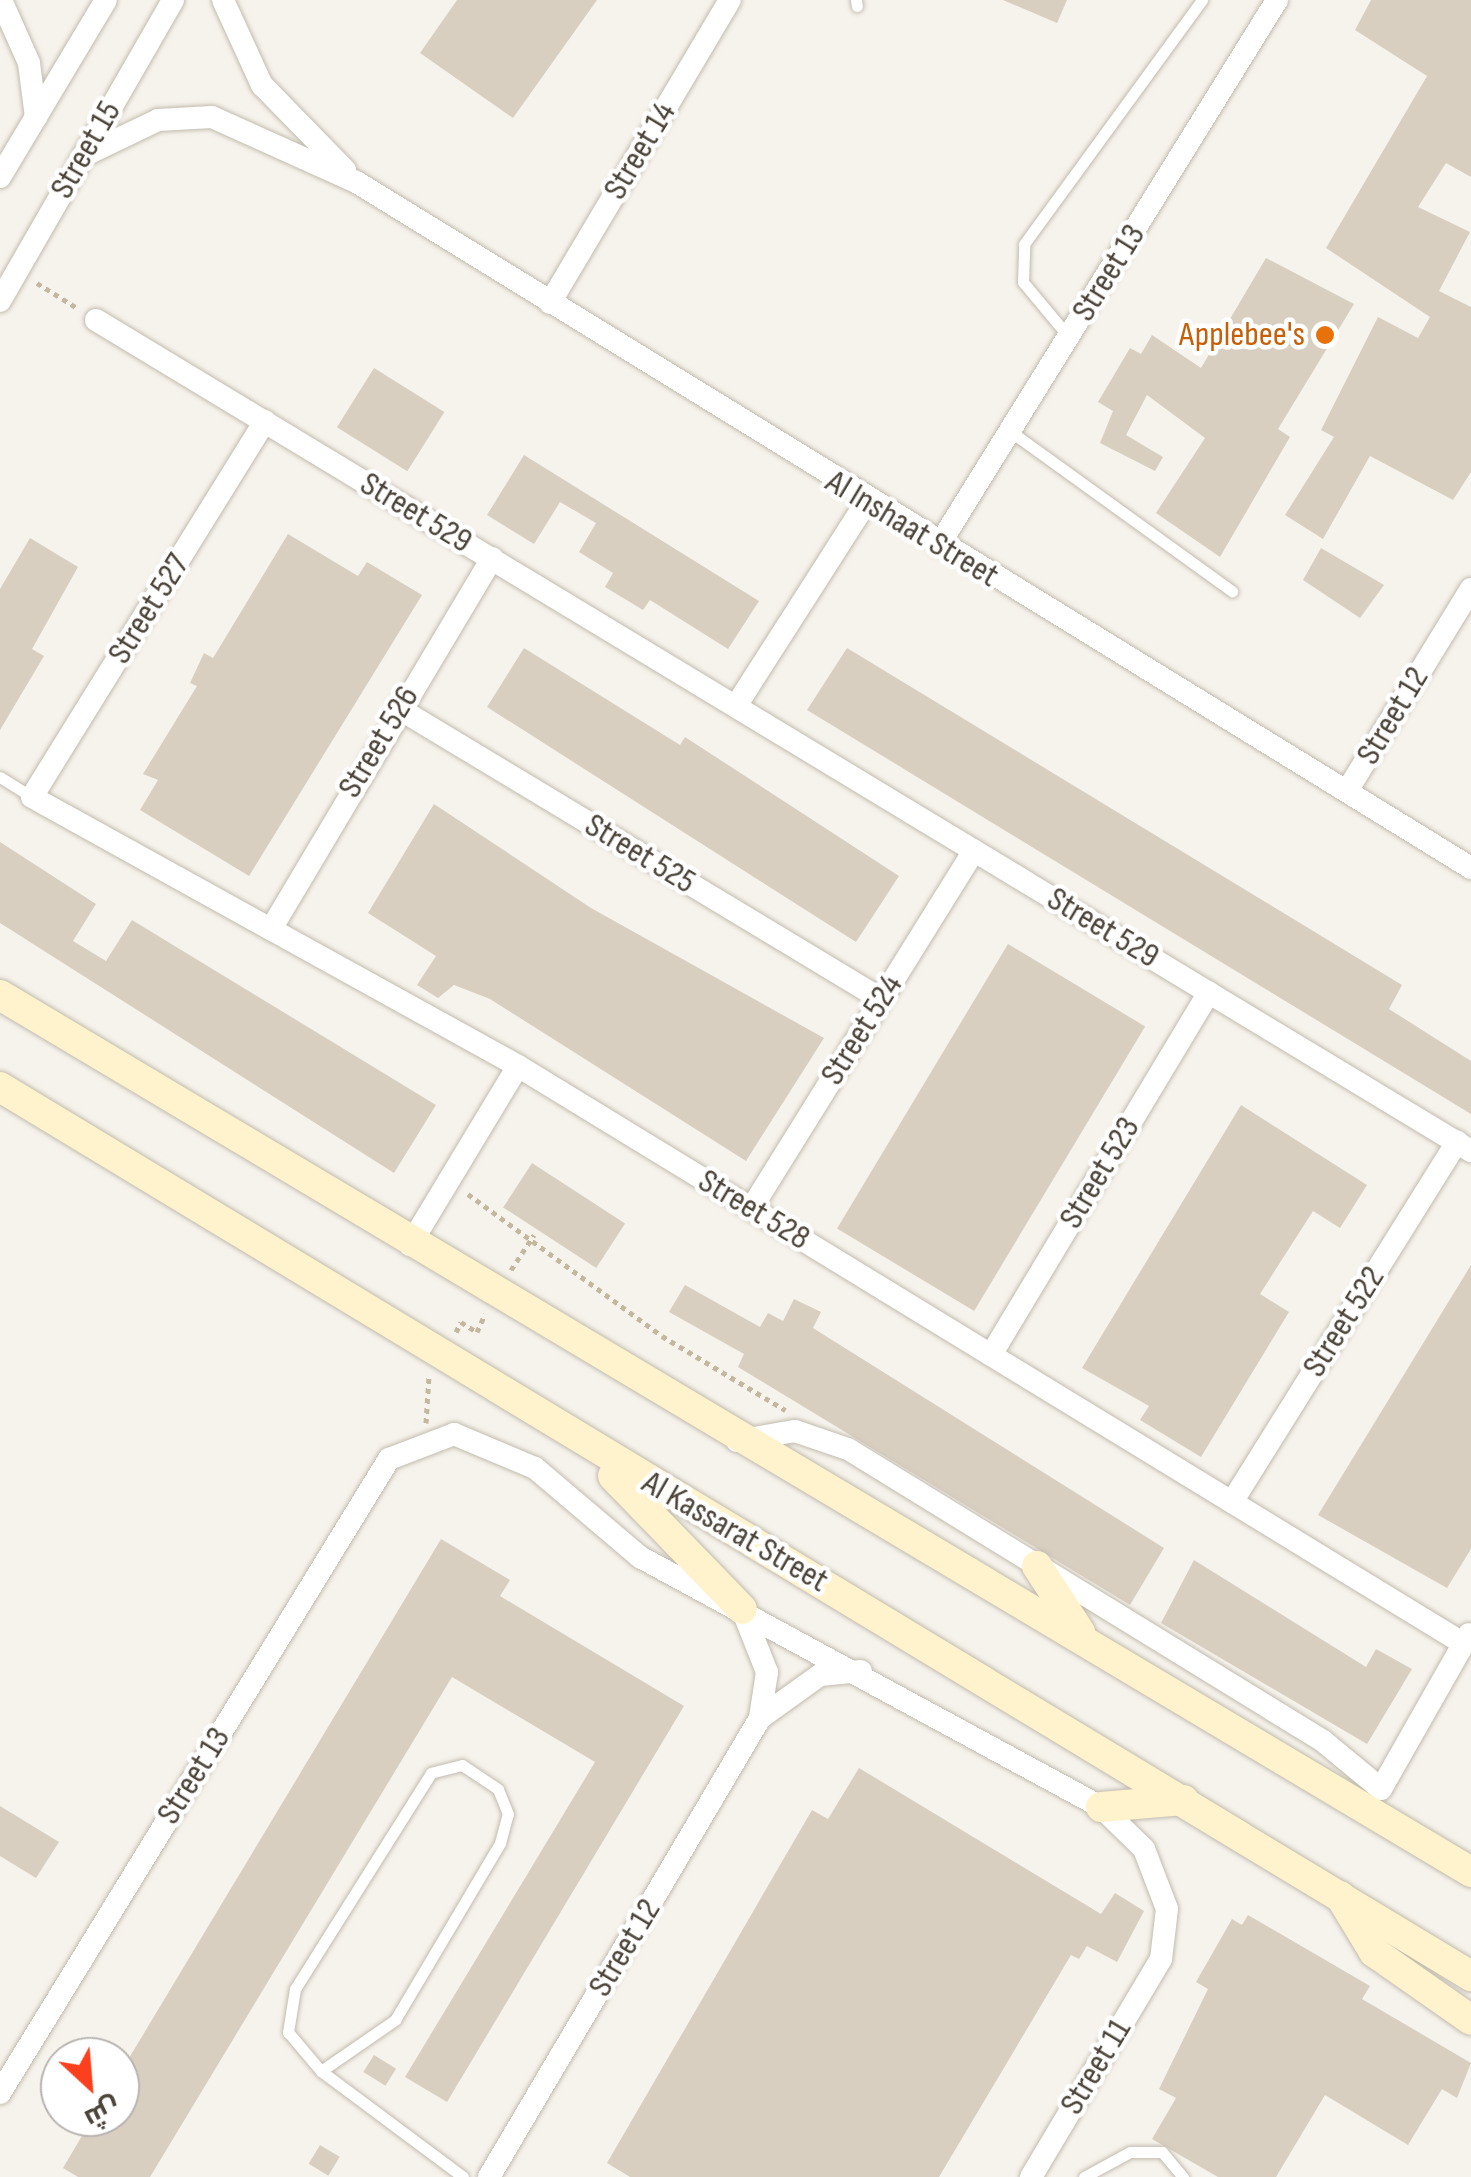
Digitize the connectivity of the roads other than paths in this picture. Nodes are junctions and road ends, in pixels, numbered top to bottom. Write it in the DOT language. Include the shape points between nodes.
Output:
graph roads {
  1 [pos="1,0"];
  2 [pos="106,0"];
  3 [pos="172,0"];
  4 [pos="223,0"];
  5 [pos="730,0"];
  6 [pos="1202,0"];
  7 [pos="1277,0"];
  8 [pos="36,118"];
  9 [pos="83,156"];
  10 [pos="0,177"];
  11 [pos="358,183"];
  12 [pos="0,301"];
  13 [pos="550,303"];
  14 [pos="96,320"];
  15 [pos="1070,337"];
  16 [pos="265,421"];
  17 [pos="1014,434"];
  18 [pos="867,501"];
  19 [pos="939,545"];
  20 [pos="492,558"];
  21 [pos="1471,589"];
  22 [pos="1232,591"];
  23 [pos="736,706"];
  24 [pos="398,708"];
  25 [pos="0,778"];
  26 [pos="1347,791"];
  27 [pos="32,797"];
  28 [pos="974,850"];
  29 [pos="1471,868"];
  30 [pos="271,929"];
  31 [pos="1208,992"];
  32 [pos="0,995"];
  33 [pos="881,999"];
  34 [pos="518,1066"];
  35 [pos="0,1087"];
  36 [pos="1464,1146"];
  37 [pos="751,1209"];
  38 [pos="410,1245"];
  39 [pos="992,1355"];
  40 [pos="428,1437"];
  41 [pos="738,1441"];
  42 [pos="578,1443"];
  43 [pos="1232,1502"];
  44 [pos="1037,1566"];
  45 [pos="742,1608"];
  46 [pos="1084,1638"];
  47 [pos="1467,1638"];
  48 [pos="864,1671"];
  49 [pos="760,1718"];
  50 [pos="1184,1800"];
  51 [pos="1102,1806"];
  52 [pos="1471,1872"];
  53 [pos="1340,1896"];
  54 [pos="1162,1958"];
  55 [pos="1471,1976"];
  56 [pos="1471,2020"];
  57 [pos="320,2071"];
  58 [pos="0,2093"];
  59 [pos="463,2177"];
  60 [pos="489,2177"];
  61 [pos="1031,2177"];
  62 [pos="1084,2177"];
  63 [pos="1183,2177"];
  1 -- 8 [label="street" via="29,63"];
  2 -- 8 [label="street, Street 15"];
  3 -- 9 [label="street, Street 15"];
  4 -- 11 [label="street, Al Inshaat Street" via="262,85"];
  5 -- 13 [label="street, Street 14"];
  6 -- 15 [label="lane" via="1024,244 1024,282"];
  7 -- 15 [label="street, Street 13"];
  8 -- 10 [label="street, Street 15"];
  9 -- 11 [label="street, Al Inshaat Street" via="158,120 212,117"];
  9 -- 12 [label="street, Street 15"];
  11 -- 13 [label="street, Al Inshaat Street"];
  13 -- 18 [label="street, Al Inshaat Street"];
  14 -- 16 [label="street, Street 529"];
  15 -- 17 [label="street, Street 13"];
  16 -- 20 [label="street, Street 529"];
  16 -- 27 [label="street, Street 527"];
  17 -- 19 [label="street, Street 13"];
  17 -- 22 [label="lane"];
  18 -- 19 [label="street, Al Inshaat Street"];
  18 -- 23 [label="street"];
  19 -- 26 [label="street, Al Inshaat Street"];
  20 -- 23 [label="street, Street 529"];
  20 -- 24 [label="street, Street 526"];
  21 -- 26 [label="street, Street 12"];
  23 -- 28 [label="street, Street 529"];
  24 -- 30 [label="street, Street 526"];
  24 -- 33 [label="street, Street 525"];
  25 -- 27 [label="lane"];
  26 -- 29 [label="street, Al Inshaat Street"];
  27 -- 30 [label="street, Street 528"];
  28 -- 31 [label="street, Street 529"];
  28 -- 33 [label="street, Street 524"];
  30 -- 34 [label="street, Street 528"];
  31 -- 36 [label="street, Street 529"];
  31 -- 39 [label="street, Street 523"];
  32 -- 38 [label="street"];
  33 -- 37 [label="street, Street 524"];
  34 -- 37 [label="street, Street 528"];
  34 -- 38 [label="street"];
  35 -- 42 [label="street, Al Kassarat Street" via="445,1350"];
  36 -- 43 [label="street, Street 522"];
  37 -- 39 [label="street, Street 528"];
  38 -- 41 [label="street"];
  39 -- 43 [label="street, Street 528"];
  40 -- 45 [label="street, Al Kassarat Street" via="454,1434 535,1468 640,1557"];
  40 -- 58 [label="street, Street 13" via="389,1459"];
  41 -- 44 [label="street" via="820,1435"];
  41 -- 46 [label="street"];
  42 -- 45 [label="street"];
  42 -- 50 [label="street, Al Kassarat Street"];
  43 -- 47 [label="street, Street 528"];
  44 -- 46 [label="street"];
  44 -- 47 [label="street" via="1323,1741 1381,1789"];
  45 -- 48 [label="street, Al Kassarat Street"];
  45 -- 49 [label="street, Street 12" via="768,1672"];
  46 -- 52 [label="street"];
  48 -- 49 [label="street, Street 12" via="820,1675"];
  48 -- 51 [label="street, Al Kassarat Street"];
  49 -- 60 [label="street, Street 12"];
  50 -- 51 [label="street"];
  50 -- 53 [label="street, Al Kassarat Street"];
  51 -- 54 [label="street, Al Kassarat Street" via="1144,1849 1161,1884"];
  53 -- 55 [label="street, Al Kassarat Street"];
  53 -- 56 [label="street" via="1374,1952"];
  54 -- 61 [label="street, Street 11"];
  57 -- 57 [label="lane" via="288,2032 295,1990 432,1774 462,1766 498,1788 508,1814 500,1844 395,2020"];
  57 -- 59 [label="lane"];
  62 -- 63 [label="lane" via="1130,2152 1162,2152"];
}
